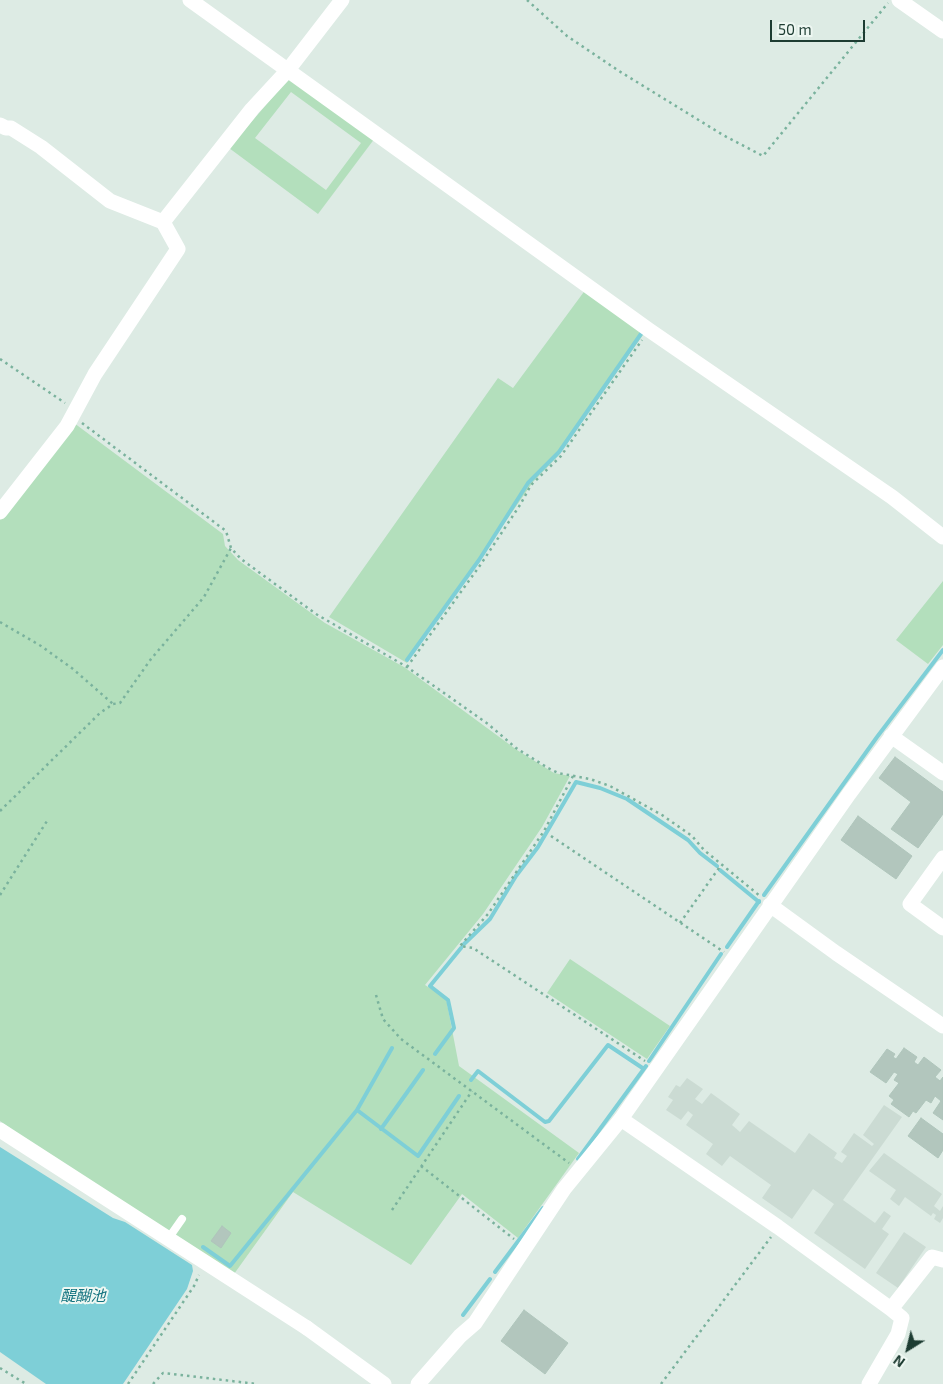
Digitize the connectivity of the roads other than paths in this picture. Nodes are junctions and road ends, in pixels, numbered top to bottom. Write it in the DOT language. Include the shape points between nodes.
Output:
graph roads {
  1 [pos="342,0"];
  2 [pos="899,0"];
  3 [pos="200,3"];
  4 [pos="943,31"];
  5 [pos="288,70"];
  6 [pos="2,130"];
  7 [pos="162,222"];
  8 [pos="0,512"];
  9 [pos="943,537"];
  10 [pos="943,667"];
  11 [pos="891,736"];
  12 [pos="943,773"];
  13 [pos="943,858"];
  14 [pos="770,905"];
  15 [pos="943,928"];
  16 [pos="943,1026"];
  17 [pos="621,1119"];
  18 [pos="0,1130"];
  19 [pos="182,1219"];
  20 [pos="168,1239"];
  21 [pos="943,1260"];
  22 [pos="891,1309"];
  23 [pos="384,1384"];
  24 [pos="418,1384"];
  25 [pos="869,1384"];
  1 -- 5 [label="street"];
  2 -- 4 [label="street"];
  3 -- 5 [label="street"];
  5 -- 7 [label="street" via="252,109"];
  5 -- 9 [label="street" via="649,330 892,497"];
  6 -- 7 [label="street" via="11,128 40,147 110,202"];
  7 -- 8 [label="street" via="178,249 118,337 67,426"];
  10 -- 11 [label="street"];
  11 -- 12 [label="street"];
  11 -- 14 [label="street"];
  13 -- 15 [label="street" via="910,904"];
  14 -- 16 [label="street"];
  14 -- 17 [label="street"];
  17 -- 22 [label="street"];
  17 -- 24 [label="street" via="578,1170 475,1322"];
  18 -- 20 [label="street"];
  19 -- 20 [label="lane"];
  20 -- 23 [label="street" via="307,1328"];
  21 -- 22 [label="street" via="932,1257"];
  22 -- 25 [label="street" via="902,1318 898,1334"];
}
